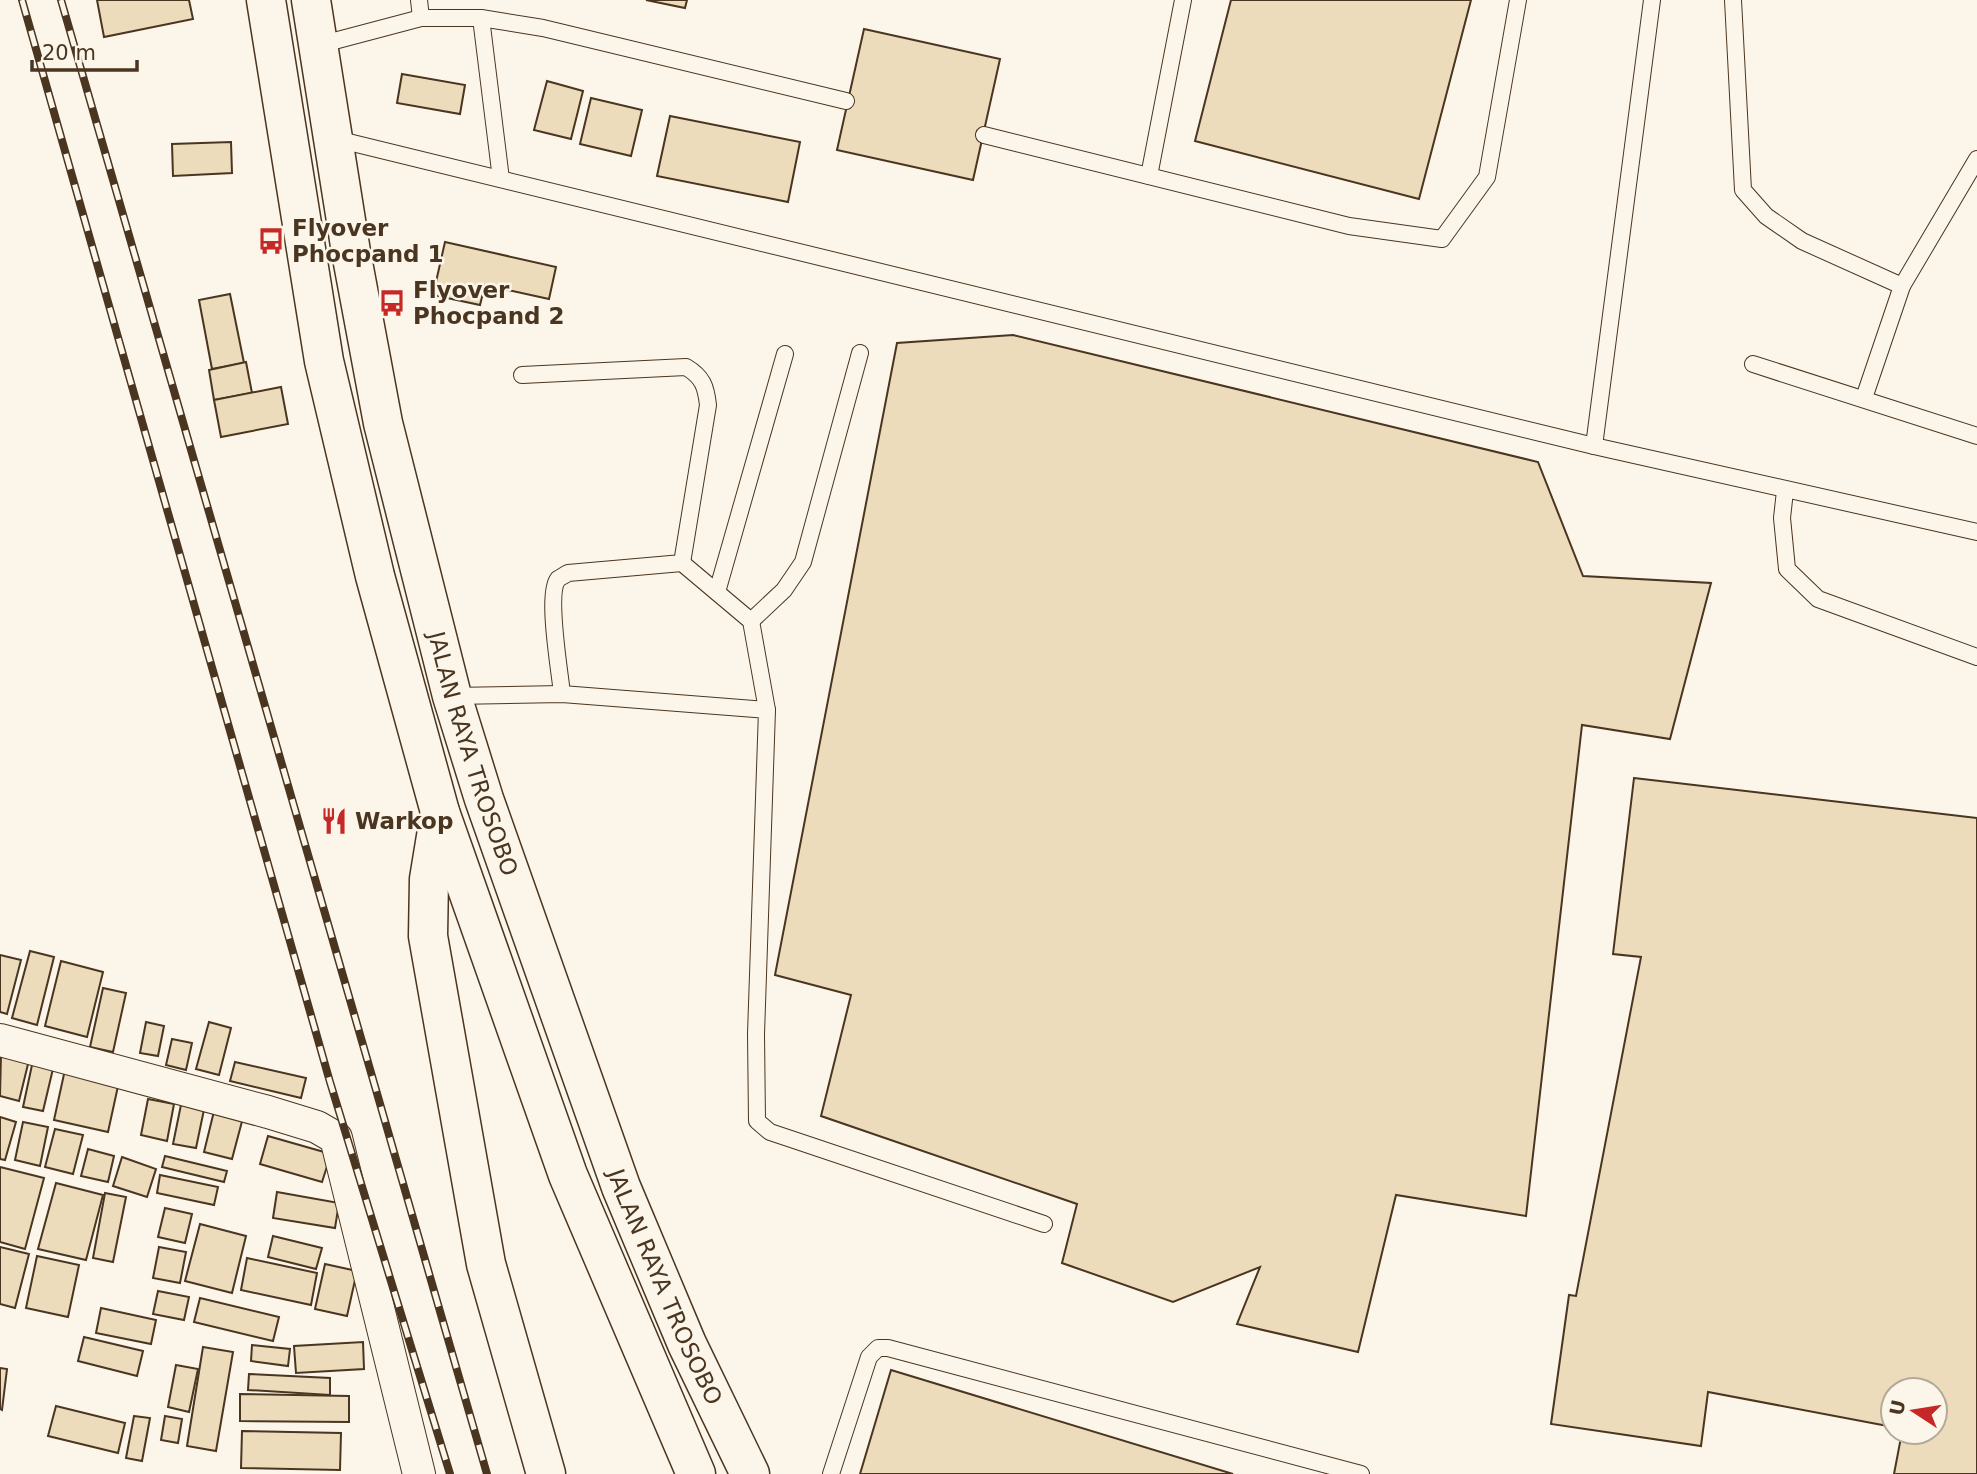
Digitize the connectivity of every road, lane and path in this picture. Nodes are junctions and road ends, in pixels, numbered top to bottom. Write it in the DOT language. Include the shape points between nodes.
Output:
graph roads {
  1 [pos="265,0"];
  2 [pos="311,0"];
  3 [pos="419,0"];
  4 [pos="1183,0"];
  5 [pos="1518,0"];
  6 [pos="1652,0"];
  7 [pos="1733,0"];
  8 [pos="421,18"];
  9 [pos="481,18"];
  10 [pos="318,46"];
  11 [pos="846,101"];
  12 [pos="984,135"];
  13 [pos="332,138"];
  14 [pos="1977,159"];
  15 [pos="1149,176"];
  16 [pos="501,179"];
  17 [pos="1902,286"];
  18 [pos="860,353"];
  19 [pos="785,354"];
  20 [pos="1753,364"];
  21 [pos="523,374"];
  22 [pos="1864,398"];
  23 [pos="1977,436"];
  24 [pos="1594,446"];
  25 [pos="1784,491"];
  26 [pos="1977,532"];
  27 [pos="682,563"];
  28 [pos="717,592"];
  29 [pos="751,621"];
  30 [pos="1977,657"];
  31 [pos="562,694"];
  32 [pos="452,696"];
  33 [pos="767,709"];
  34 [pos="440,812"];
  35 [pos="0,1040"];
  36 [pos="1044,1224"];
  37 [pos="419,1474"];
  38 [pos="546,1474"];
  39 [pos="696,1474"];
  40 [pos="750,1474"];
  41 [pos="831,1474"];
  42 [pos="1361,1474"];
  1 -- 34 [label="main road, JALAN RAYA TROSOBO" via="324,361 374,576"];
  2 -- 10 [label="main road, JALAN RAYA TROSOBO"];
  3 -- 8 [label="lane"];
  4 -- 15 [label="lane"];
  5 -- 15 [label="lane" via="1487,177 1442,239 1349,226"];
  6 -- 24 [label="lane"];
  7 -- 17 [label="lane" via="1743,190 1766,216 1802,241"];
  8 -- 9 [label="lane"];
  8 -- 10 [label="lane"];
  9 -- 11 [label="lane" via="543,27"];
  9 -- 16 [label="lane"];
  10 -- 13 [label="main road, JALAN RAYA TROSOBO"];
  12 -- 15 [label="lane"];
  13 -- 16 [label="lane"];
  13 -- 32 [label="main road, JALAN RAYA TROSOBO" via="383,423"];
  14 -- 17 [label="lane"];
  16 -- 24 [label="lane"];
  17 -- 22 [label="lane"];
  18 -- 29 [label="lane" via="803,562 784,590"];
  19 -- 28 [label="lane"];
  20 -- 22 [label="lane"];
  21 -- 27 [label="lane" via="686,368 699,375 708,405"];
  22 -- 23 [label="lane"];
  24 -- 25 [label="lane"];
  25 -- 26 [label="lane"];
  25 -- 30 [label="lane" via="1787,569 1818,599"];
  27 -- 28 [label="lane"];
  27 -- 31 [label="lane" via="568,573 557,580 554,617"];
  28 -- 29 [label="lane"];
  29 -- 33 [label="lane"];
  31 -- 32 [label="lane"];
  31 -- 33 [label="lane"];
  32 -- 40 [label="main road, JALAN RAYA TROSOBO" via="621,1187 687,1345"];
  33 -- 36 [label="lane" via="757,1121 782,1136"];
  34 -- 38 [label="main road" via="429,879 428,936 486,1264"];
  34 -- 39 [label="main road, JALAN RAYA TROSOBO" via="568,1175"];
  35 -- 37 [label="street" via="268,1112 336,1138"];
  41 -- 42 [label="lane" via="869,1357 878,1348 888,1348"];
}
